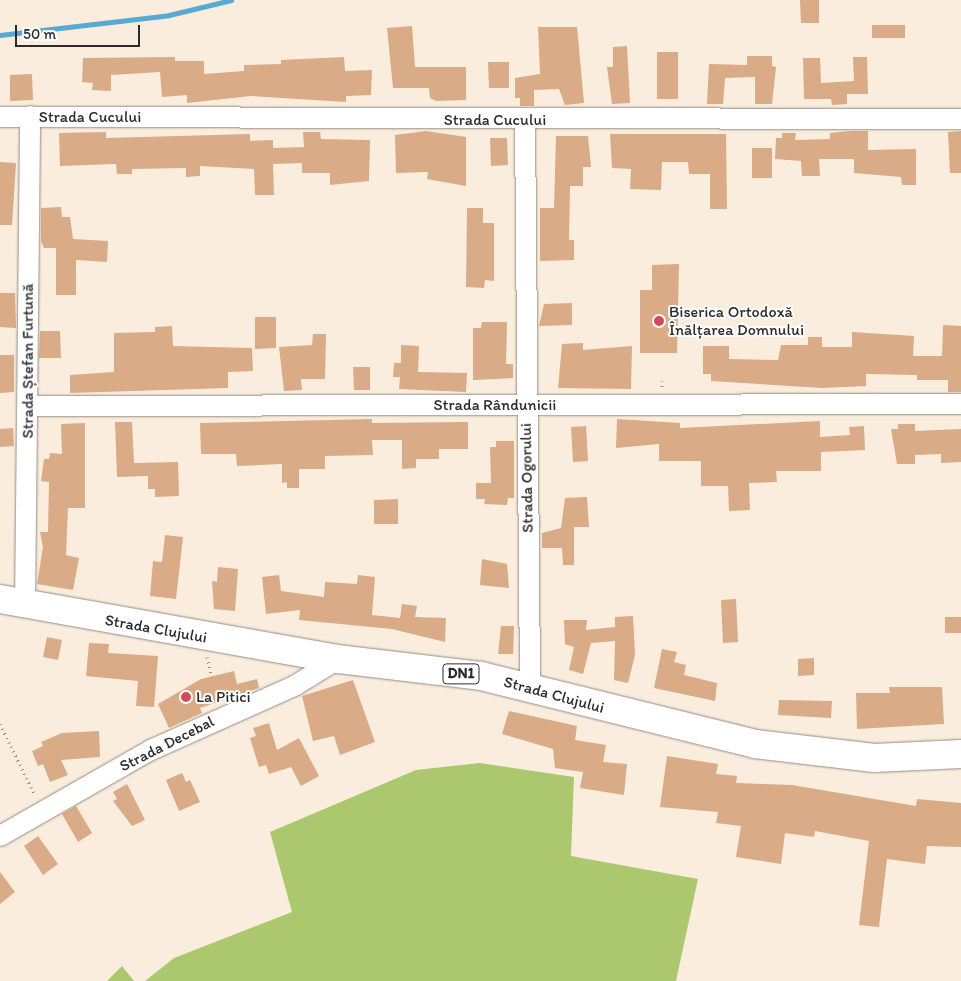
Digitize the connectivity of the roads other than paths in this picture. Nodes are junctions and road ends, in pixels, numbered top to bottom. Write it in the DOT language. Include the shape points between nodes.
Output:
graph roads {
  1 [pos="30,116"];
  2 [pos="0,117"];
  3 [pos="961,118"];
  4 [pos="525,120"];
  5 [pos="961,404"];
  6 [pos="525,405"];
  7 [pos="28,406"];
  8 [pos="12,602"];
  9 [pos="338,659"];
  10 [pos="530,686"];
  11 [pos="961,754"];
  12 [pos="0,836"];
  1 -- 2 [label="street, Strada Cucului"];
  1 -- 4 [label="street, Strada Cucului"];
  1 -- 7 [label="street, Strada Ștefan Furtună"];
  3 -- 4 [label="street, Strada Cucului"];
  4 -- 6 [label="street, Strada Ogorului"];
  5 -- 6 [label="street, Strada Rândunicii"];
  6 -- 7 [label="street, Strada Rândunicii"];
  6 -- 10 [label="street, Strada Ogorului"];
  7 -- 8 [label="street, Strada Ștefan Furtună"];
  8 -- 9 [label="main road, Strada Clujului / DN1"];
  9 -- 10 [label="main road, Strada Clujului / DN1"];
  9 -- 12 [label="street, Strada Decebal" via="296,685 151,750"];
  10 -- 11 [label="main road, Strada Clujului / DN1" via="755,744 874,758"];
}
